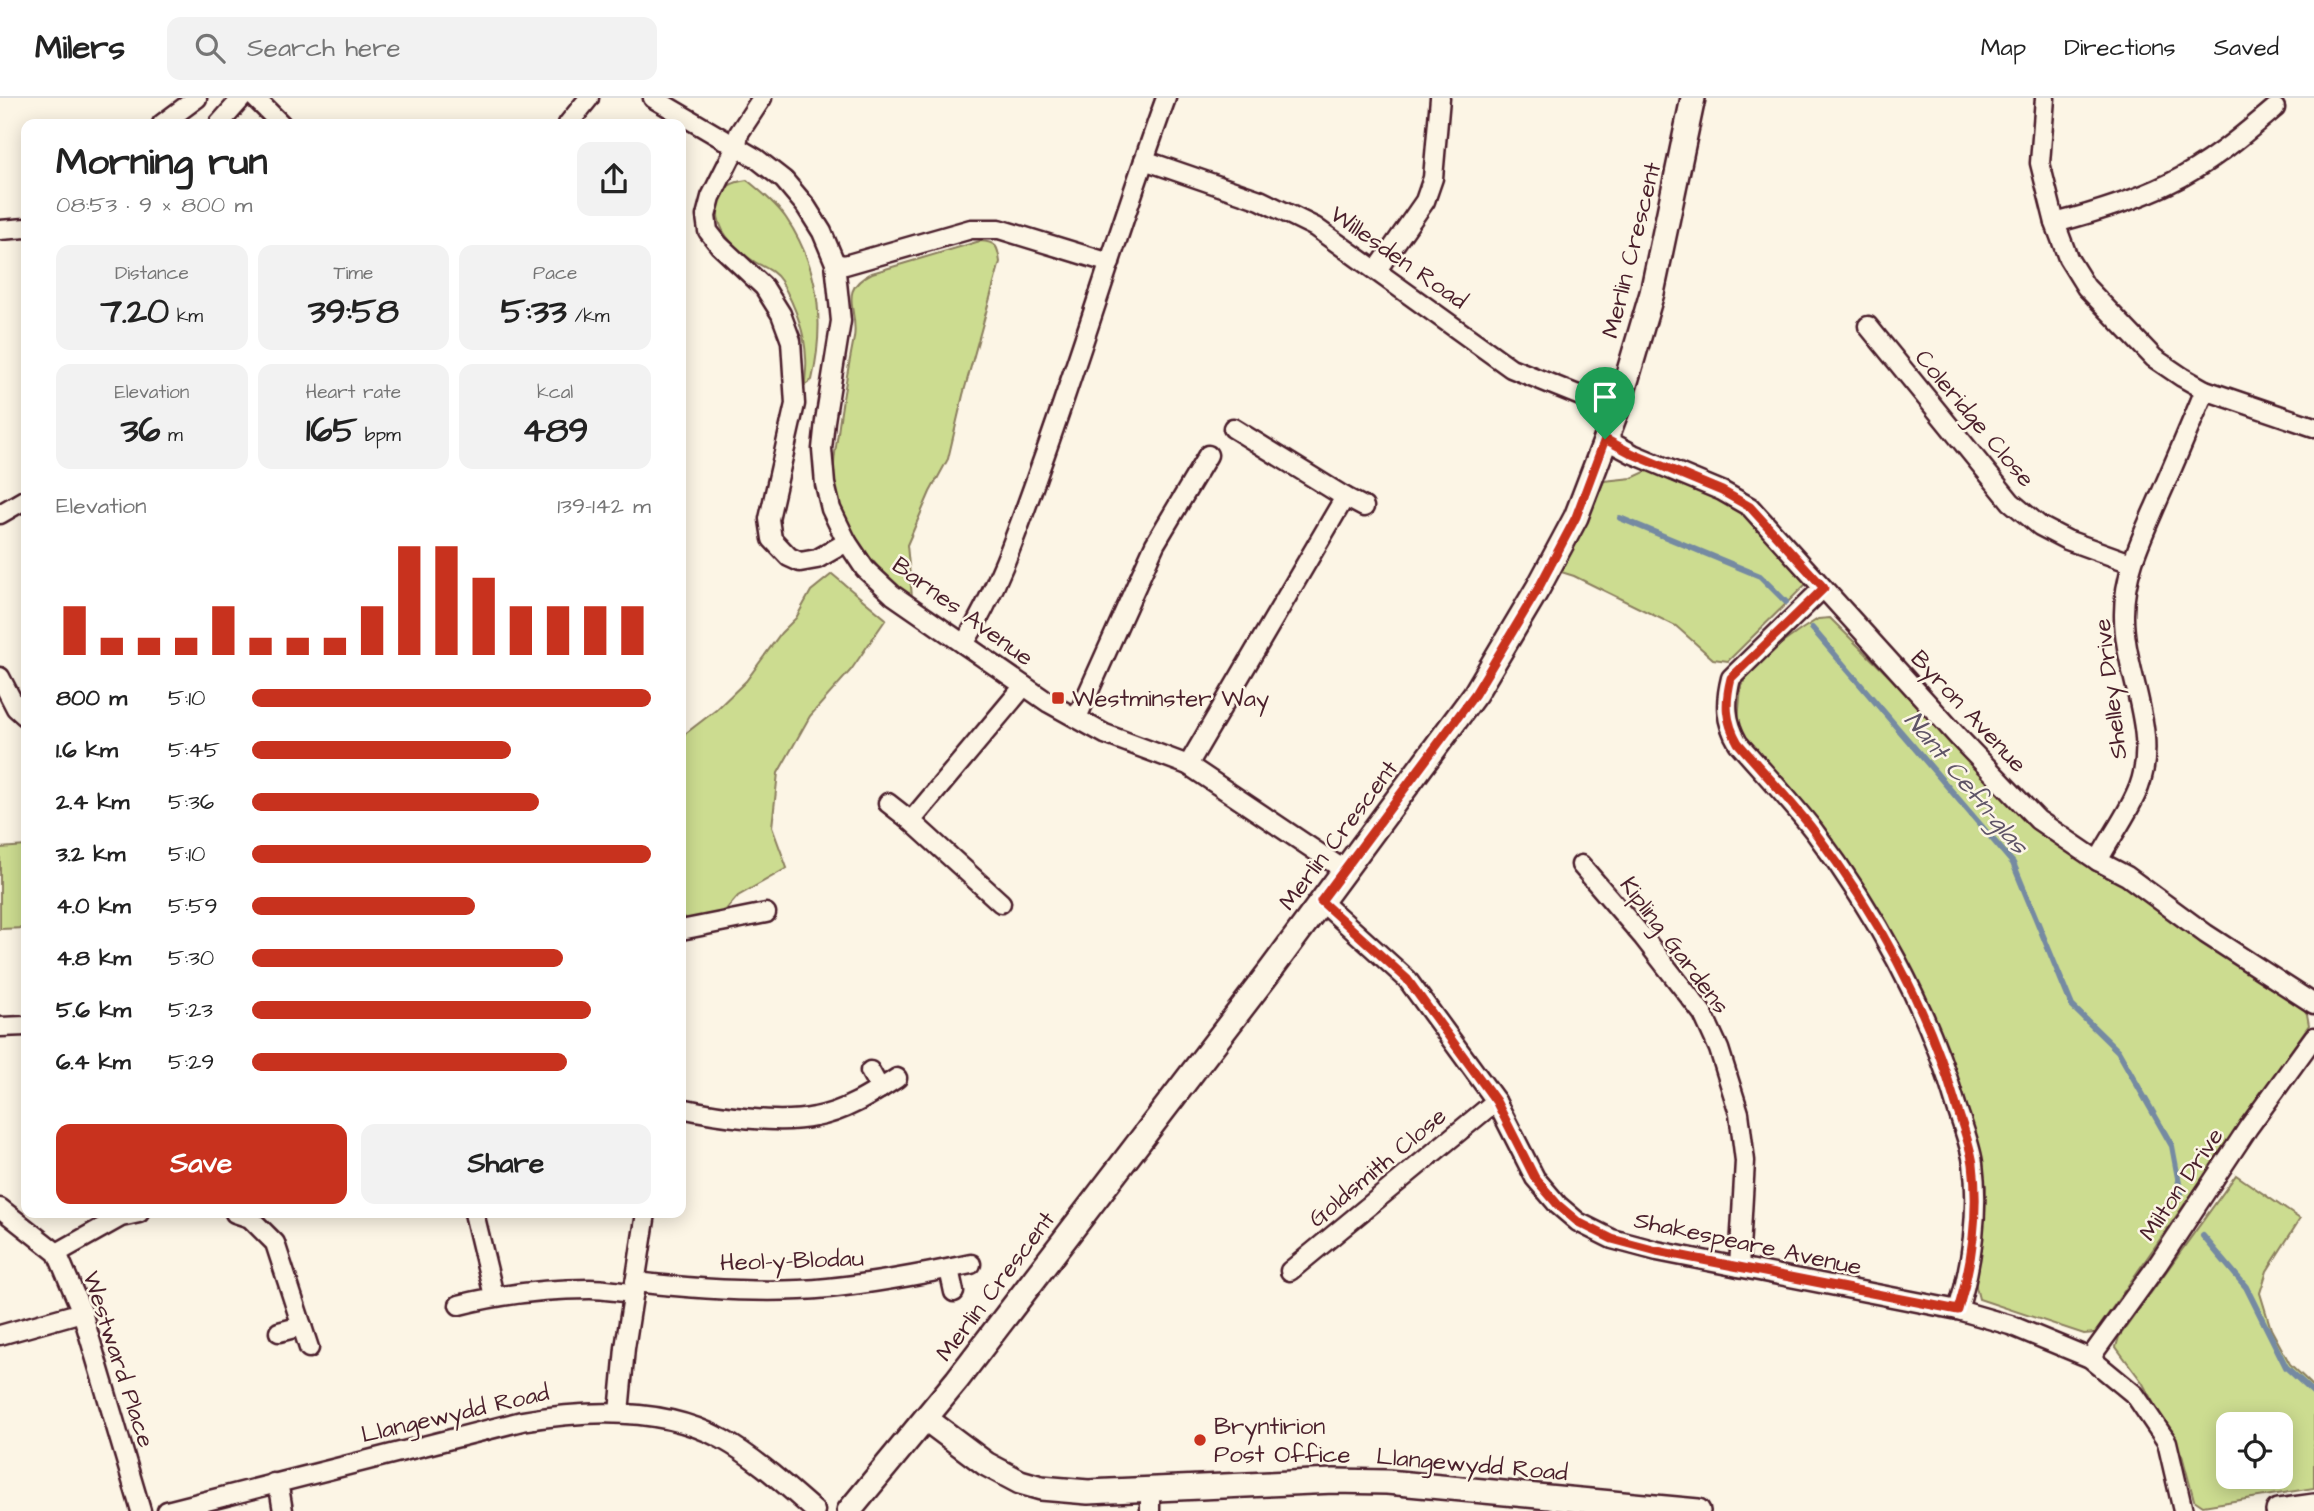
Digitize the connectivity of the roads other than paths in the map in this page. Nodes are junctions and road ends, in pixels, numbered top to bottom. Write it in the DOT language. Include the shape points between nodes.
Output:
graph roads {
  1 [pos="197,98"];
  2 [pos="242,98"];
  3 [pos="256,98"];
  4 [pos="589,98"];
  5 [pos="653,98"];
  6 [pos="762,98"];
  7 [pos="1166,98"];
  8 [pos="1440,98"];
  9 [pos="1693,98"];
  10 [pos="2045,98"];
  11 [pos="2275,108"];
  12 [pos="169,119"];
  13 [pos="223,119"];
  14 [pos="276,119"];
  15 [pos="572,119"];
  16 [pos="737,145"];
  17 [pos="1144,160"];
  18 [pos="2055,223"];
  19 [pos="21,228"];
  20 [pos="0,230"];
  21 [pos="835,263"];
  22 [pos="1110,263"];
  23 [pos="1377,270"];
  24 [pos="1868,326"];
  25 [pos="2205,390"];
  26 [pos="1619,405"];
  27 [pos="2314,427"];
  28 [pos="1233,428"];
  29 [pos="1605,439"];
  30 [pos="1208,455"];
  31 [pos="1345,497"];
  32 [pos="21,502"];
  33 [pos="1364,507"];
  34 [pos="0,514"];
  35 [pos="847,542"];
  36 [pos="2131,563"];
  37 [pos="1824,588"];
  38 [pos="964,644"];
  39 [pos="0,677"];
  40 [pos="1024,686"];
  41 [pos="21,706"];
  42 [pos="1079,718"];
  43 [pos="1188,765"];
  44 [pos="888,803"];
  45 [pos="911,821"];
  46 [pos="2098,861"];
  47 [pos="1581,865"];
  48 [pos="1344,870"];
  49 [pos="1321,901"];
  50 [pos="1001,903"];
  51 [pos="766,913"];
  52 [pos="686,929"];
  53 [pos="2314,1004"];
  54 [pos="21,1026"];
  55 [pos="0,1027"];
  56 [pos="2314,1037"];
  57 [pos="870,1071"];
  58 [pos="897,1078"];
  59 [pos="880,1089"];
  60 [pos="1496,1101"];
  61 [pos="686,1109"];
  62 [pos="0,1208"];
  63 [pos="119,1218"];
  64 [pos="251,1218"];
  65 [pos="475,1218"];
  66 [pos="645,1218"];
  67 [pos="57,1253"];
  68 [pos="971,1264"];
  69 [pos="1739,1266"];
  70 [pos="949,1269"];
  71 [pos="1290,1271"];
  72 [pos="635,1287"];
  73 [pos="954,1292"];
  74 [pos="494,1297"];
  75 [pos="459,1306"];
  76 [pos="1958,1310"];
  77 [pos="82,1312"];
  78 [pos="302,1326"];
  79 [pos="279,1332"];
  80 [pos="0,1335"];
  81 [pos="309,1348"];
  82 [pos="2090,1358"];
  83 [pos="619,1413"];
  84 [pos="926,1419"];
  85 [pos="273,1483"];
  86 [pos="1150,1500"];
  87 [pos="2314,1506"];
  88 [pos="141,1511"];
  89 [pos="167,1511"];
  90 [pos="283,1511"];
  91 [pos="815,1511"];
  92 [pos="849,1511"];
  93 [pos="1698,1511"];
  94 [pos="2183,1511"];
  95 [pos="2278,1511"];
  1 -- 12 [label="street"];
  2 -- 13 [label="street"];
  3 -- 14 [label="street"];
  4 -- 15 [label="street"];
  5 -- 16 [label="street, Barnes Avenue"];
  6 -- 16 [label="street" via="739,133"];
  7 -- 17 [label="street"];
  8 -- 23 [label="street" via="1433,178 1425,201"];
  9 -- 26 [label="street, Merlin Crescent" via="1652,293"];
  10 -- 18 [label="street" via="2040,163"];
  11 -- 18 [label="street" via="2232,144 2169,184"];
  16 -- 21 [label="street, Barnes Avenue" via="784,180 822,232"];
  16 -- 35 [label="street" via="706,216 708,231 719,245 764,288 791,341 795,404 769,519 772,538 800,562 817,559"];
  17 -- 22 [label="street"];
  17 -- 23 [label="street, Willesden Road" via="1260,200 1315,226"];
  18 -- 25 [label="street" via="2068,258 2086,287 2154,358"];
  19 -- 20 [label="street"];
  21 -- 22 [label="street" via="845,265 971,229 999,229"];
  21 -- 35 [label="street, Barnes Avenue" via="841,321 822,449 831,509"];
  22 -- 38 [label="street" via="1015,537"];
  23 -- 26 [label="street, Willesden Road" via="1511,368 1583,397"];
  24 -- 36 [label="street, Coleridge Close" via="2011,502 2040,526"];
  25 -- 27 [label="street"];
  25 -- 36 [label="street, Shelley Drive"];
  26 -- 29 [label="street, Merlin Crescent"];
  28 -- 31 [label="street"];
  29 -- 37 [label="street, Byron Avenue" via="1750,507"];
  29 -- 48 [label="street, Merlin Crescent" via="1576,517 1475,694"];
  30 -- 42 [label="street" via="1155,544"];
  31 -- 33 [label="street"];
  31 -- 43 [label="street"];
  32 -- 34 [label="street"];
  35 -- 38 [label="street, Barnes Avenue" via="865,569 893,595"];
  36 -- 46 [label="street, Shelley Drive" via="2124,613 2146,759 2139,786"];
  37 -- 46 [label="street, Byron Avenue" via="2038,820"];
  37 -- 76 [label="street" via="1731,678 1726,713 1738,743 1814,831 1860,900 1904,974 1944,1063 1972,1161 1975,1190 1974,1223"];
  38 -- 40 [label="street, Barnes Avenue"];
  39 -- 41 [label="street"];
  40 -- 42 [label="street, Barnes Avenue"];
  40 -- 45 [label="street"];
  42 -- 43 [label="street, Barnes Avenue" via="1105,734"];
  43 -- 48 [label="street, Barnes Avenue"];
  44 -- 45 [label="street"];
  45 -- 50 [label="street"];
  46 -- 53 [label="street, Byron Avenue" via="2127,876"];
  47 -- 69 [label="street, Kipling Gardens" via="1703,1014 1719,1049 1739,1112 1745,1161"];
  48 -- 49 [label="street, Merlin Crescent"];
  49 -- 60 [label="street, Shakespeare Avenue" via="1407,979"];
  49 -- 84 [label="street, Merlin Crescent"];
  51 -- 52 [label="street"];
  54 -- 55 [label="street"];
  56 -- 82 [label="street, Milton Drive"];
  57 -- 59 [label="street"];
  58 -- 59 [label="street"];
  59 -- 61 [label="street" via="815,1117 775,1120"];
  60 -- 69 [label="street, Shakespeare Avenue" via="1535,1178 1578,1222 1612,1239"];
  60 -- 71 [label="street, Goldsmith Close"];
  62 -- 67 [label="street, Westward Place"];
  63 -- 67 [label="street"];
  64 -- 78 [label="street" via="275,1243"];
  65 -- 74 [label="street"];
  66 -- 72 [label="street"];
  67 -- 77 [label="street, Westward Place"];
  68 -- 70 [label="street, Heol-y-Blodau"];
  69 -- 76 [label="street, Shakespeare Avenue"];
  70 -- 72 [label="street, Heol-y-Blodau" via="827,1288"];
  70 -- 73 [label="street"];
  72 -- 74 [label="street, Heol-y-Blodau" via="556,1289"];
  72 -- 83 [label="street"];
  74 -- 75 [label="street, Heol-y-Blodau"];
  76 -- 82 [label="street, Shakespeare Avenue" via="2010,1325"];
  77 -- 80 [label="street"];
  77 -- 88 [label="street, Westward Place"];
  78 -- 79 [label="street"];
  78 -- 81 [label="street"];
  82 -- 94 [label="street, Shakespeare Avenue" via="2135,1395 2167,1442"];
  83 -- 85 [label="street, Llangewydd Road" via="522,1421"];
  83 -- 91 [label="street, Llangewydd Road" via="662,1418 718,1437 776,1476"];
  84 -- 86 [label="street, Llangewydd Road" via="986,1464 1020,1482"];
  84 -- 92 [label="street, Merlin Crescent"];
  85 -- 89 [label="street, Llangewydd Road"];
  85 -- 90 [label="street"];
  86 -- 93 [label="street, Llangewydd Road" via="1260,1484 1387,1482"];
  87 -- 95 [label="street"];
}
